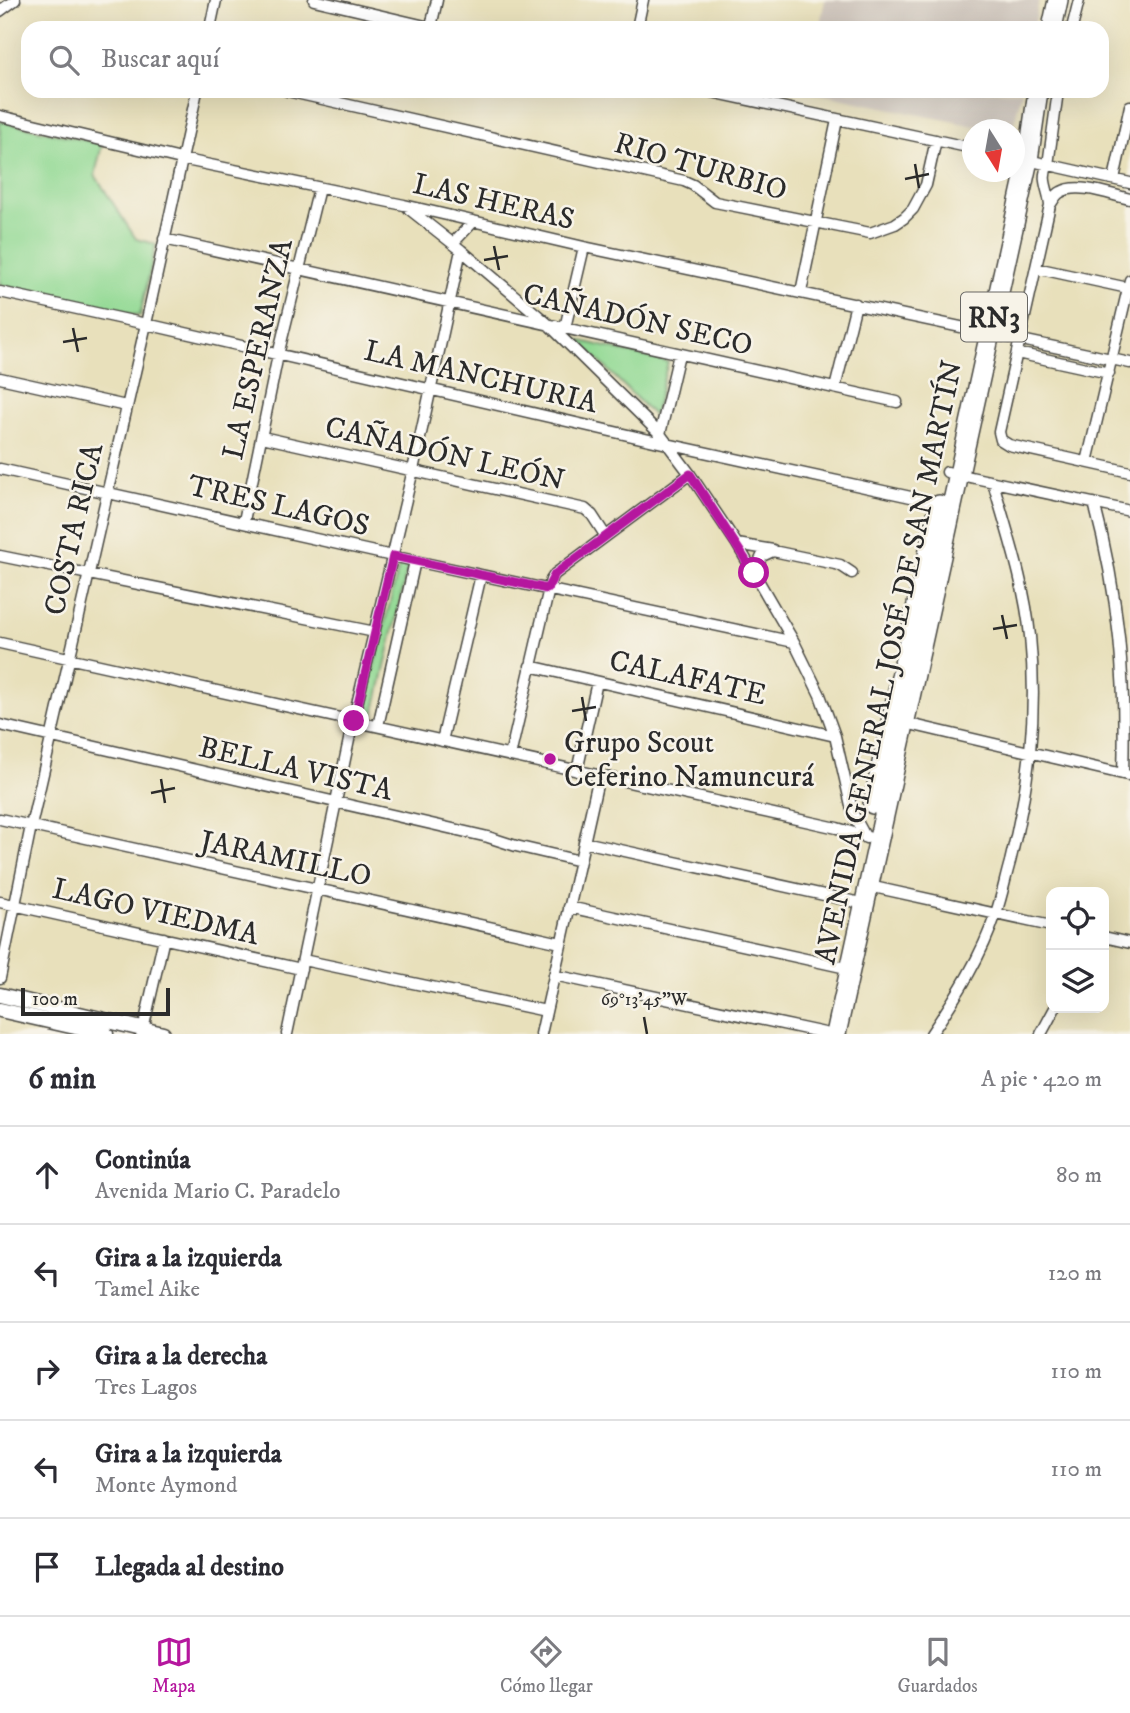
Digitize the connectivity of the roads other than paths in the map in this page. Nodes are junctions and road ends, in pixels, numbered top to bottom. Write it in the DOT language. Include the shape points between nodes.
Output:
graph roads {
  1 [pos="15,0"];
  2 [pos="216,0"];
  3 [pos="314,0"];
  4 [pos="437,0"];
  5 [pos="643,0"];
  6 [pos="1058,0"];
  7 [pos="1079,0"];
  8 [pos="0,12"];
  9 [pos="212,21"];
  10 [pos="402,21"];
  11 [pos="433,21"];
  12 [pos="638,21"];
  13 [pos="1054,21"];
  14 [pos="1074,21"];
  15 [pos="195,98"];
  16 [pos="318,98"];
  17 [pos="738,98"];
  18 [pos="1036,98"];
  19 [pos="1057,98"];
  20 [pos="1130,106"];
  21 [pos="0,116"];
  22 [pos="837,120"];
  23 [pos="1129,120"];
  24 [pos="1025,134"];
  25 [pos="936,140"];
  26 [pos="962,146"];
  27 [pos="181,159"];
  28 [pos="1025,162"];
  29 [pos="1048,165"];
  30 [pos="1114,179"];
  31 [pos="1013,182"];
  32 [pos="1130,183"];
  33 [pos="319,188"];
  34 [pos="1130,199"];
  35 [pos="404,205"];
  36 [pos="1050,205"];
  37 [pos="473,222"];
  38 [pos="816,223"];
  39 [pos="164,239"];
  40 [pos="457,247"];
  41 [pos="584,247"];
  42 [pos="1036,268"];
  43 [pos="300,269"];
  44 [pos="1129,284"];
  45 [pos="0,292"];
  46 [pos="801,292"];
  47 [pos="448,302"];
  48 [pos="856,304"];
  49 [pos="146,324"];
  50 [pos="548,324"];
  51 [pos="565,328"];
  52 [pos="985,332"];
  53 [pos="1020,339"];
  54 [pos="1017,353"];
  55 [pos="679,354"];
  56 [pos="278,355"];
  57 [pos="1112,359"];
  58 [pos="1130,363"];
  59 [pos="1109,373"];
  60 [pos="0,378"];
  61 [pos="835,388"];
  62 [pos="430,389"];
  63 [pos="897,402"];
  64 [pos="126,406"];
  65 [pos="262,437"];
  66 [pos="663,439"];
  67 [pos="1087,462"];
  68 [pos="0,469"];
  69 [pos="413,470"];
  70 [pos="1130,472"];
  71 [pos="954,473"];
  72 [pos="690,474"];
  73 [pos="993,482"];
  74 [pos="107,492"];
  75 [pos="1094,503"];
  76 [pos="946,505"];
  77 [pos="1130,511"];
  78 [pos="244,522"];
  79 [pos="605,535"];
  80 [pos="737,544"];
  81 [pos="773,551"];
  82 [pos="0,556"];
  83 [pos="393,556"];
  84 [pos="415,561"];
  85 [pos="754,573"];
  86 [pos="852,573"];
  87 [pos="88,575"];
  88 [pos="481,575"];
  89 [pos="547,589"];
  90 [pos="375,632"];
  91 [pos="794,642"];
  92 [pos="0,643"];
  93 [pos="69,657"];
  94 [pos="530,666"];
  95 [pos="597,682"];
  96 [pos="354,721"];
  97 [pos="898,722"];
  98 [pos="0,725"];
  99 [pos="378,726"];
  100 [pos="835,736"];
  101 [pos="51,737"];
  102 [pos="442,741"];
  103 [pos="1031,753"];
  104 [pos="510,756"];
  105 [pos="577,771"];
  106 [pos="1127,775"];
  107 [pos="599,776"];
  108 [pos="336,802"];
  109 [pos="0,819"];
  110 [pos="31,826"];
  111 [pos="872,839"];
  112 [pos="584,842"];
  113 [pos="580,861"];
  114 [pos="318,891"];
  115 [pos="863,897"];
  116 [pos="0,902"];
  117 [pos="15,905"];
  118 [pos="569,907"];
  119 [pos="996,914"];
  120 [pos="1046,925"];
  121 [pos="164,938"];
  122 [pos="1109,938"];
  123 [pos="561,943"];
  124 [pos="1130,943"];
  125 [pos="302,964"];
  126 [pos="845,968"];
  127 [pos="554,975"];
  128 [pos="0,978"];
  129 [pos="0,995"];
  130 [pos="0,1010"];
  131 [pos="546,1011"];
  132 [pos="1052,1013"];
  133 [pos="143,1032"];
  134 [pos="106,1034"];
  135 [pos="163,1034"];
  136 [pos="287,1034"];
  137 [pos="541,1034"];
  138 [pos="828,1034"];
  139 [pos="931,1034"];
  140 [pos="1041,1034"];
  1 -- 8 [label="street"];
  2 -- 9 [label="street"];
  3 -- 10 [label="street"];
  4 -- 11 [label="street"];
  5 -- 12 [label="street"];
  6 -- 13 [label="highway"];
  7 -- 14 [label="street"];
  15 -- 27 [label="street, COSTA RICA"];
  16 -- 38 [label="street, RIO TURBIO" via="684,181 715,202"];
  17 -- 22 [label="street"];
  18 -- 24 [label="highway, AVENIDA GENERAL JOSÉ DE SAN MARTÍN / RN3"];
  19 -- 29 [label="street"];
  20 -- 23 [label="street"];
  21 -- 27 [label="street, LAS HERAS"];
  22 -- 25 [label="street"];
  22 -- 38 [label="street"];
  23 -- 30 [label="street"];
  25 -- 26 [label="street"];
  25 -- 38 [label="street, RIO TURBIO" via="922,195 904,218 870,233"];
  27 -- 33 [label="street, LAS HERAS"];
  27 -- 39 [label="street, COSTA RICA"];
  28 -- 29 [label="street"];
  29 -- 30 [label="street"];
  29 -- 36 [label="street" via="1043,182"];
  30 -- 32 [label="street"];
  31 -- 52 [label="highway, AVENIDA GENERAL JOSÉ DE SAN MARTÍN / RN3"];
  33 -- 35 [label="street, LAS HERAS"];
  33 -- 43 [label="street, LA ESPERANZA"];
  34 -- 36 [label="street" via="1081,188 1058,192"];
  35 -- 37 [label="street, LAS HERAS"];
  35 -- 40 [label="street"];
  36 -- 42 [label="street"];
  37 -- 40 [label="street"];
  37 -- 41 [label="street, LAS HERAS"];
  38 -- 46 [label="street"];
  39 -- 43 [label="street, CAÑADÓN SECO"];
  39 -- 49 [label="street, COSTA RICA"];
  40 -- 47 [label="street"];
  40 -- 50 [label="street"];
  41 -- 46 [label="street, LAS HERAS"];
  41 -- 51 [label="street"];
  42 -- 44 [label="street"];
  42 -- 53 [label="street"];
  43 -- 47 [label="street, CAÑADÓN SECO"];
  43 -- 56 [label="street, LA ESPERANZA"];
  44 -- 57 [label="street"];
  45 -- 49 [label="street, LA MANCHURIA"];
  46 -- 48 [label="street, LAS HERAS"];
  47 -- 50 [label="street, CAÑADÓN SECO"];
  47 -- 62 [label="street"];
  48 -- 52 [label="street, LAS HERAS"];
  48 -- 61 [label="street"];
  49 -- 56 [label="street, LA MANCHURIA"];
  49 -- 64 [label="street, COSTA RICA"];
  50 -- 51 [label="street, CAÑADÓN SECO"];
  50 -- 66 [label="street"];
  51 -- 55 [label="street, CAÑADÓN SECO"];
  52 -- 53 [label="street, LAS HERAS"];
  52 -- 71 [label="highway, AVENIDA GENERAL JOSÉ DE SAN MARTÍN / RN3"];
  53 -- 54 [label="street"];
  53 -- 57 [label="street, LAS HERAS"];
  54 -- 59 [label="street"];
  54 -- 67 [label="street" via="998,426 1001,440"];
  55 -- 61 [label="street, CAÑADÓN SECO"];
  55 -- 66 [label="street"];
  56 -- 62 [label="street, LA MANCHURIA"];
  56 -- 65 [label="street, LA ESPERANZA"];
  57 -- 58 [label="street, LAS HERAS"];
  57 -- 59 [label="street"];
  59 -- 67 [label="street"];
  60 -- 64 [label="street"];
  61 -- 63 [label="street, CAÑADÓN SECO"];
  62 -- 66 [label="street, LA MANCHURIA"];
  62 -- 69 [label="street"];
  64 -- 74 [label="street, COSTA RICA"];
  65 -- 69 [label="street, CAÑADÓN LEÓN"];
  65 -- 78 [label="street, LA ESPERANZA"];
  66 -- 72 [label="street"];
  66 -- 76 [label="street, LA MANCHURIA"];
  67 -- 70 [label="street"];
  68 -- 74 [label="street, TRES LAGOS"];
  69 -- 79 [label="street, CAÑADÓN LEÓN" via="585,509"];
  69 -- 83 [label="street"];
  71 -- 73 [label="street"];
  71 -- 76 [label="highway, AVENIDA GENERAL JOSÉ DE SAN MARTÍN"];
  72 -- 79 [label="street"];
  72 -- 80 [label="street"];
  73 -- 75 [label="street"];
  73 -- 103 [label="street" via="1030,634"];
  74 -- 78 [label="street, TRES LAGOS"];
  74 -- 87 [label="street, COSTA RICA"];
  75 -- 77 [label="street"];
  75 -- 106 [label="street" via="1115,593"];
  76 -- 97 [label="highway, AVENIDA GENERAL JOSÉ DE SAN MARTÍN"];
  78 -- 83 [label="street, TRES LAGOS"];
  79 -- 89 [label="street" via="555,574"];
  80 -- 81 [label="street"];
  80 -- 85 [label="street"];
  81 -- 85 [label="street" via="762,555"];
  81 -- 86 [label="street" via="840,565"];
  82 -- 87 [label="street"];
  83 -- 84 [label="street, TRES LAGOS"];
  83 -- 90 [label="street"];
  84 -- 88 [label="street, TRES LAGOS"];
  84 -- 99 [label="street"];
  85 -- 91 [label="street"];
  87 -- 90 [label="street"];
  87 -- 93 [label="street, COSTA RICA"];
  88 -- 89 [label="street, TRES LAGOS"];
  88 -- 102 [label="street"];
  89 -- 91 [label="street, TRES LAGOS"];
  89 -- 94 [label="street"];
  90 -- 96 [label="street"];
  91 -- 100 [label="street"];
  92 -- 93 [label="street"];
  93 -- 96 [label="street"];
  93 -- 101 [label="street, COSTA RICA"];
  94 -- 95 [label="street, CALAFATE"];
  94 -- 104 [label="street"];
  95 -- 100 [label="street, CALAFATE"];
  95 -- 105 [label="street"];
  96 -- 99 [label="street"];
  96 -- 108 [label="street"];
  97 -- 103 [label="street"];
  97 -- 111 [label="highway, AVENIDA GENERAL JOSÉ DE SAN MARTÍN"];
  98 -- 101 [label="street, BELLA VISTA"];
  99 -- 102 [label="street"];
  100 -- 111 [label="street" via="853,814"];
  101 -- 108 [label="street, BELLA VISTA"];
  101 -- 110 [label="street, COSTA RICA"];
  102 -- 104 [label="street"];
  103 -- 106 [label="street"];
  103 -- 119 [label="street" via="1017,834"];
  104 -- 105 [label="street"];
  105 -- 107 [label="street"];
  107 -- 111 [label="street"];
  107 -- 112 [label="street"];
  108 -- 113 [label="street, BELLA VISTA"];
  108 -- 114 [label="street"];
  109 -- 110 [label="street, JARAMILLO"];
  110 -- 114 [label="street, JARAMILLO"];
  110 -- 117 [label="street, COSTA RICA"];
  111 -- 115 [label="highway, AVENIDA GENERAL JOSÉ DE SAN MARTÍN"];
  111 -- 115 [label="highway, AVENIDA GENERAL JOSÉ DE SAN MARTÍN" via="873,865"];
  112 -- 113 [label="street"];
  112 -- 115 [label="street"];
  113 -- 118 [label="street"];
  114 -- 123 [label="street, JARAMILLO"];
  114 -- 125 [label="street"];
  115 -- 119 [label="street"];
  115 -- 126 [label="highway, AVENIDA GENERAL JOSÉ DE SAN MARTÍN"];
  116 -- 117 [label="street, LAGO VIEDMA"];
  117 -- 121 [label="street, LAGO VIEDMA"];
  117 -- 128 [label="street, COSTA RICA"];
  118 -- 123 [label="street"];
  118 -- 126 [label="street"];
  119 -- 120 [label="street"];
  119 -- 139 [label="street" via="953,1002"];
  121 -- 125 [label="street, LAGO VIEDMA"];
  121 -- 133 [label="street"];
  122 -- 124 [label="street"];
  123 -- 127 [label="street"];
  125 -- 131 [label="street, LAGO VIEDMA"];
  125 -- 136 [label="street"];
  126 -- 138 [label="highway, AVENIDA GENERAL JOSÉ DE SAN MARTÍN"];
  127 -- 131 [label="street"];
  127 -- 138 [label="street"];
  129 -- 133 [label="main road"];
  130 -- 134 [label="main road"];
  131 -- 137 [label="street"];
  132 -- 140 [label="street"];
  133 -- 135 [label="main road"];
}
